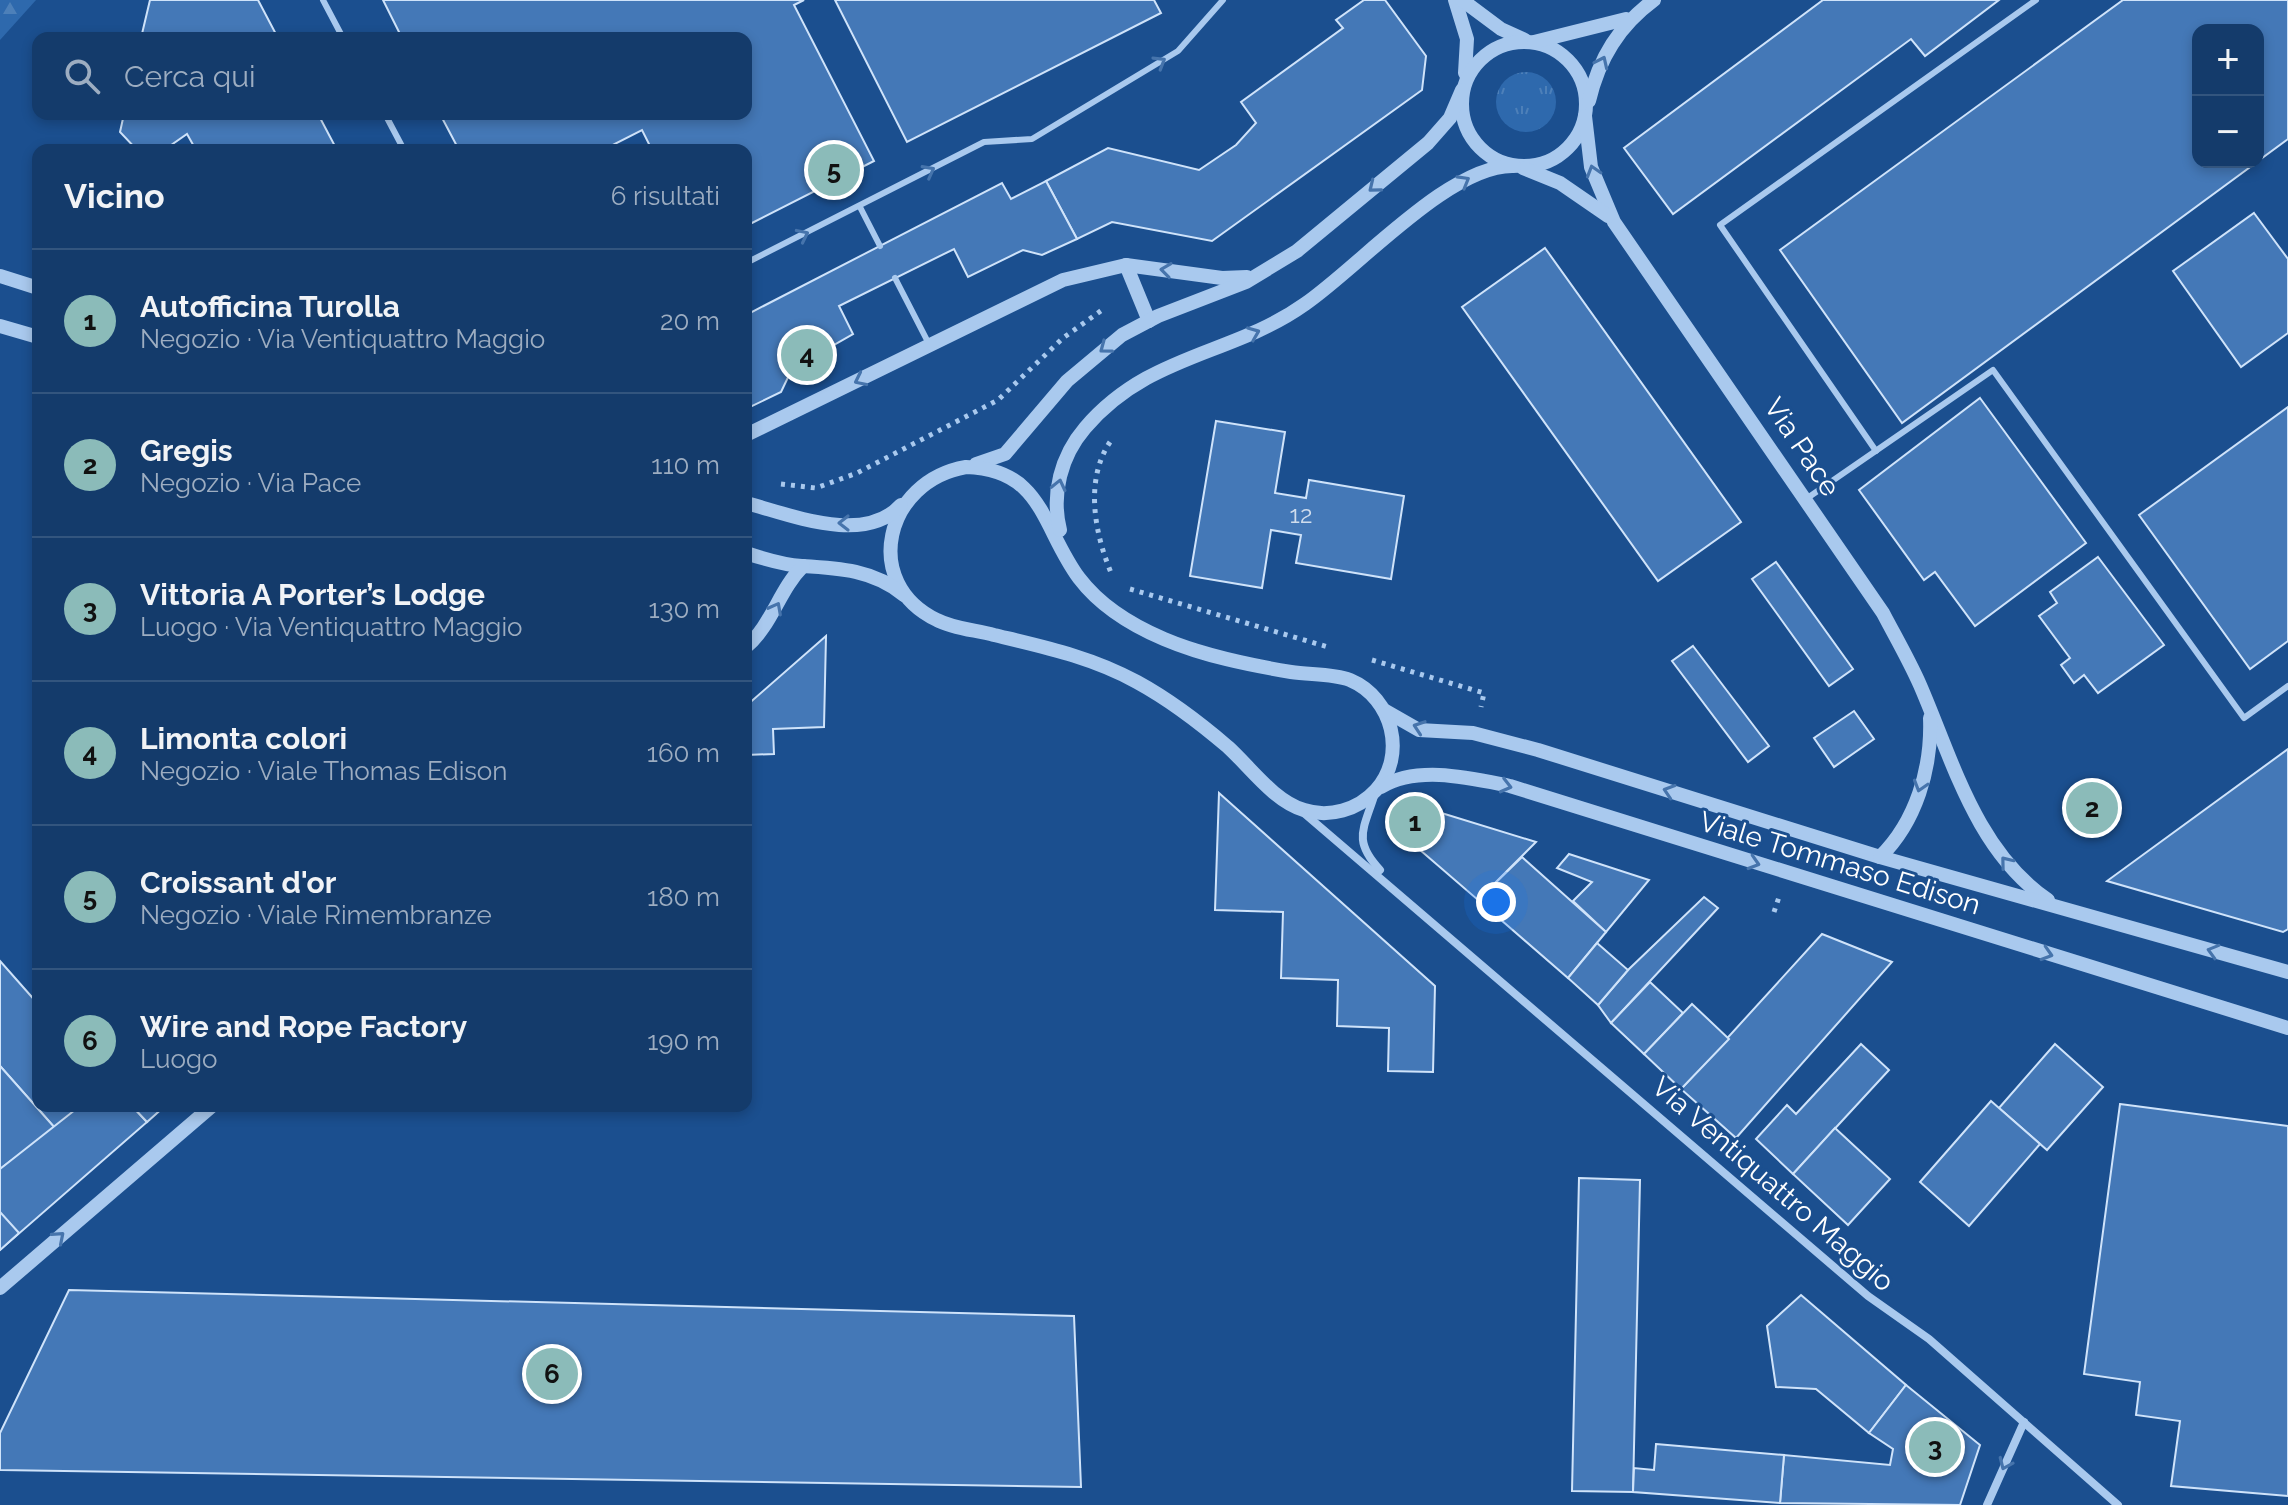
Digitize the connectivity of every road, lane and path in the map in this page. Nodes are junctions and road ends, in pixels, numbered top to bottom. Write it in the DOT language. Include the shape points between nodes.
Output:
graph roads {
  1 [pos="323,0"];
  2 [pos="1223,0"];
  3 [pos="1455,0"];
  4 [pos="1462,0"];
  5 [pos="1654,0"];
  6 [pos="2036,0"];
  7 [pos="1631,17"];
  8 [pos="340,32"];
  9 [pos="1531,42"];
  10 [pos="1463,87"];
  11 [pos="1586,114"];
  12 [pos="388,120"];
  13 [pos="401,144"];
  14 [pos="1517,167"];
  15 [pos="860,207"];
  16 [pos="1614,222"];
  17 [pos="880,246"];
  18 [pos="752,260"];
  19 [pos="1126,265"];
  20 [pos="1262,274"];
  21 [pos="0,276"];
  22 [pos="895,278"];
  23 [pos="32,286"];
  24 [pos="1101,302"];
  25 [pos="1102,310"];
  26 [pos="1149,321"];
  27 [pos="1106,322"];
  28 [pos="0,326"];
  29 [pos="32,335"];
  30 [pos="930,347"];
  31 [pos="752,432"];
  32 [pos="1113,437"];
  33 [pos="1876,451"];
  34 [pos="966,467"];
  35 [pos="778,484"];
  36 [pos="912,493"];
  37 [pos="1806,499"];
  38 [pos="752,505"];
  39 [pos="752,554"];
  40 [pos="1068,561"];
  41 [pos="803,566"];
  42 [pos="913,603"];
  43 [pos="752,640"];
  44 [pos="1331,648"];
  45 [pos="1362,657"];
  46 [pos="2288,686"];
  47 [pos="1481,707"];
  48 [pos="1930,709"];
  49 [pos="1384,710"];
  50 [pos="1376,790"];
  51 [pos="1299,809"];
  52 [pos="1880,857"];
  53 [pos="1402,894"];
  54 [pos="2066,910"];
  55 [pos="2288,972"];
  56 [pos="2288,1028"];
  57 [pos="205,1112"];
  58 [pos="0,1288"];
  59 [pos="2024,1422"];
  60 [pos="1987,1505"];
  61 [pos="2118,1505"];
  1 -- 8 [label="lane"];
  15 -- 2 [label="lane, one-way" via="984,142 1032,139 1178,51"];
  3 -- 10 [label="street" via="1467,39"];
  4 -- 9 [label="street" via="1501,29"];
  5 -- 7 [label="street"];
  6 -- 33 [label="lane" via="1720,225"];
  7 -- 9 [label="street"];
  11 -- 7 [label="street, one-way" via="1599,68"];
  9 -- 10 [label="street" via="1507,43 1489,52 1474,65"];
  9 -- 11 [label="street" via="1557,51 1574,66 1584,87"];
  10 -- 14 [label="street" via="1461,115 1472,139 1490,157"];
  10 -- 20 [label="street, one-way" via="1450,118 1428,143"];
  11 -- 14 [label="street" via="1578,136 1563,153 1544,164"];
  16 -- 11 [label="street, Via Pace, one-way" via="1591,167"];
  12 -- 13 [label="lane"];
  14 -- 16 [label="street, Via Pace" via="1567,188"];
  40 -- 14 [label="street, one-way" via="1056,496 1074,444 1098,414 1172,363 1288,316 1468,178 1494,167"];
  15 -- 17 [label="lane"];
  18 -- 15 [label="lane, one-way"];
  16 -- 37 [label="street, Via Pace"];
  20 -- 19 [label="street, one-way" via="1222,278"];
  19 -- 26 [label="street"];
  19 -- 30 [label="street" via="1063,280"];
  20 -- 26 [label="street"];
  21 -- 23 [label="street"];
  22 -- 30 [label="lane"];
  24 -- 25 [label="path"];
  25 -- 27 [label="path"];
  25 -- 35 [label="path" via="1063,338 998,400 857,473 816,488"];
  26 -- 34 [label="street, one-way" via="1083,365 1005,454"];
  28 -- 29 [label="street"];
  30 -- 31 [label="street, one-way"];
  32 -- 44 [label="path" via="1093,499 1102,552 1117,586"];
  33 -- 37 [label="lane"];
  33 -- 46 [label="lane" via="1993,370 2244,718"];
  34 -- 36 [label="street" via="936,475"];
  34 -- 40 [label="street" via="996,471 1023,486 1043,510"];
  36 -- 38 [label="street, one-way" via="896,510 851,524"];
  36 -- 42 [label="street" via="896,518 891,548 897,578"];
  37 -- 48 [label="street, Via Pace" via="1883,613"];
  39 -- 41 [label="street"];
  40 -- 49 [label="street, Viale Tommaso Edison" via="1104,605 1166,640 1242,663 1349,680"];
  41 -- 42 [label="street" via="861,572 891,585"];
  43 -- 41 [label="street, one-way"];
  42 -- 51 [label="street" via="938,621 1075,654 1138,683 1197,721"];
  45 -- 47 [label="path" via="1484,693"];
  48 -- 52 [label="street, Via Pace, one-way" via="1928,752 1915,803 1906,827"];
  54 -- 48 [label="street, Via Pace, one-way" via="2021,880 1990,841"];
  49 -- 50 [label="street" via="1392,755"];
  52 -- 49 [label="street, Viale Tommaso Edison, one-way" via="1538,750 1473,733 1419,730"];
  50 -- 51 [label="street, Viale Tommaso Edison" via="1344,811"];
  50 -- 53 [label="street, Via Ventiquattro Maggio" via="1362,835 1363,852"];
  50 -- 56 [label="street, Viale Tommaso Edison, one-way" via="1406,775 1510,786"];
  51 -- 53 [label="street, Via Ventiquattro Maggio"];
  52 -- 54 [label="street, Viale Tommaso Edison"];
  53 -- 59 [label="street, Via Ventiquattro Maggio" via="1868,1296 1921,1333"];
  55 -- 54 [label="street, Viale Tommaso Edison, one-way"];
  58 -- 57 [label="street, one-way"];
  59 -- 60 [label="street, one-way"];
  59 -- 61 [label="street, Via Ventiquattro Maggio"];
}
